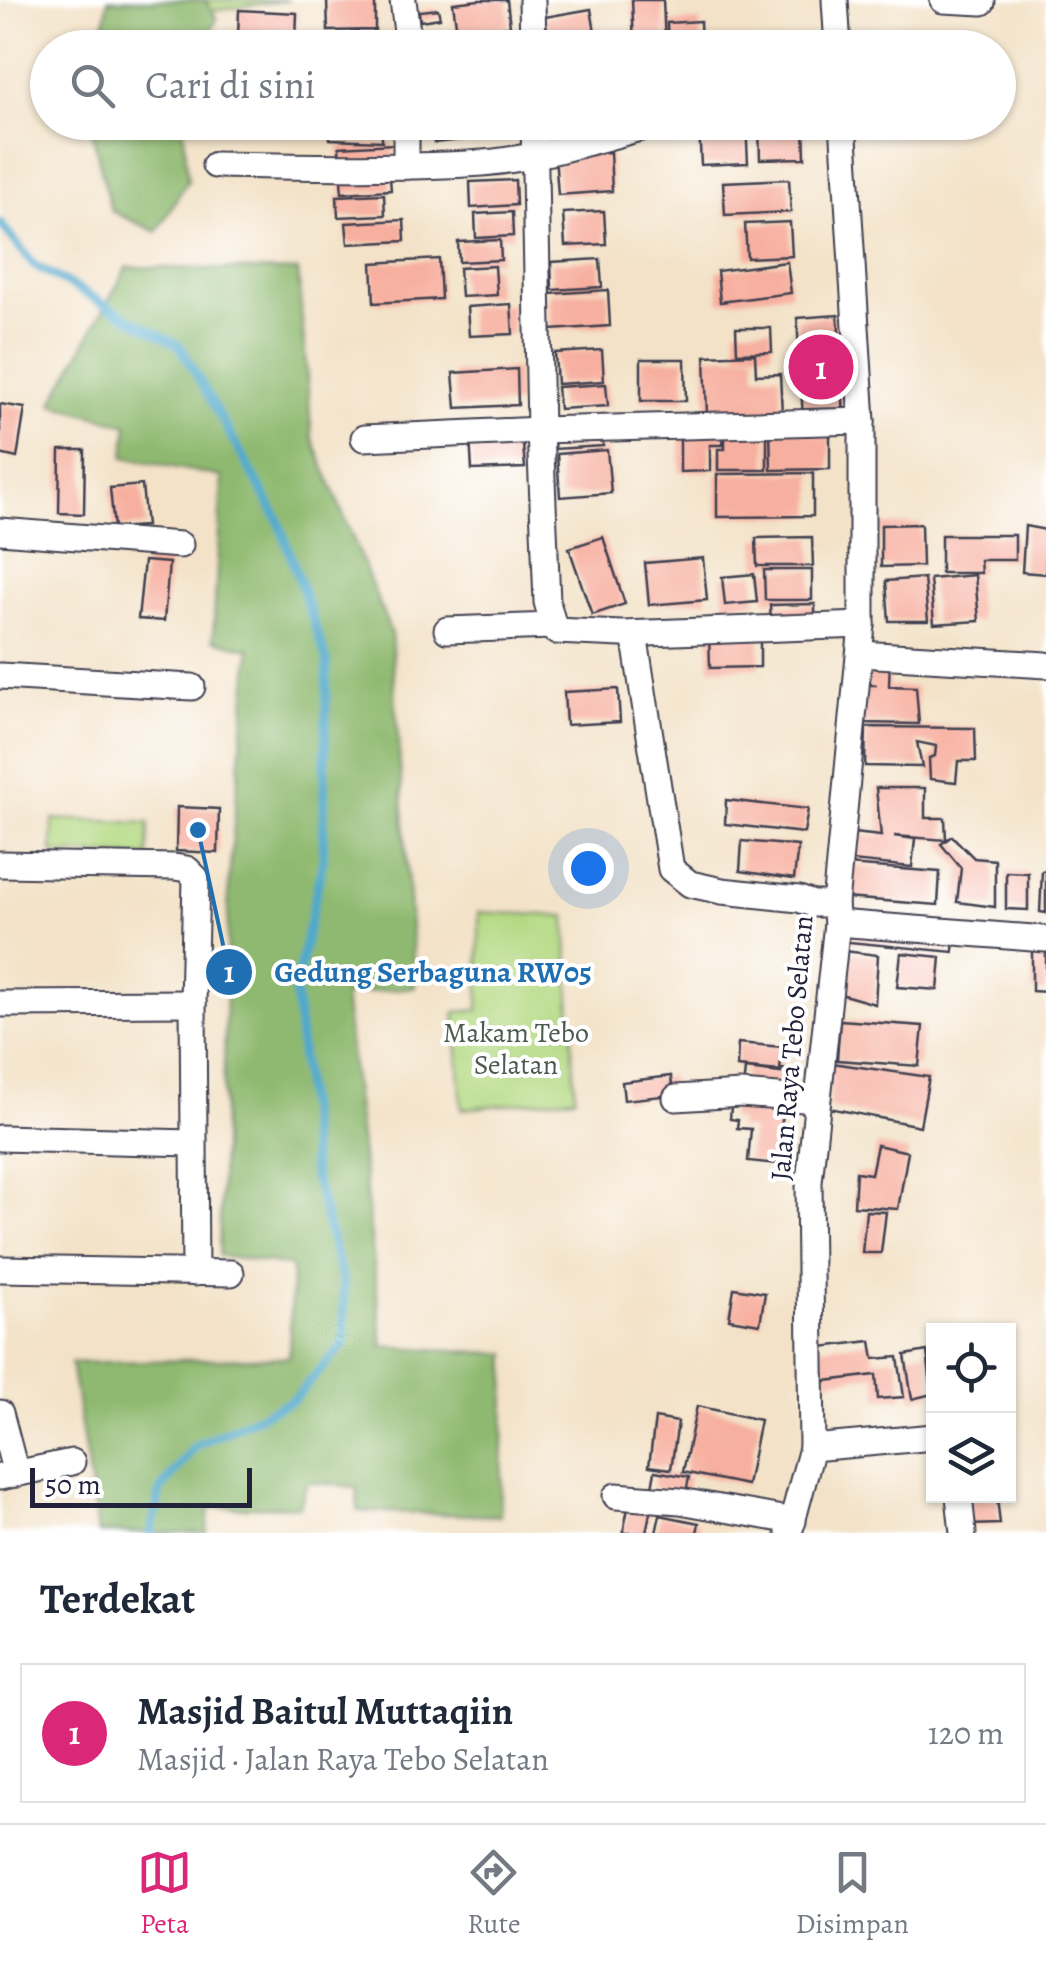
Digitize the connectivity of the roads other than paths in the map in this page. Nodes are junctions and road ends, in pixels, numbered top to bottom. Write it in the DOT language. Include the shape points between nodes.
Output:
graph roads {
  1 [pos="403,0"];
  2 [pos="532,0"];
  3 [pos="834,0"];
  4 [pos="943,0"];
  5 [pos="982,2"];
  6 [pos="407,30"];
  7 [pos="533,30"];
  8 [pos="836,30"];
  9 [pos="406,140"];
  10 [pos="534,140"];
  11 [pos="590,140"];
  12 [pos="844,140"];
  13 [pos="534,154"];
  14 [pos="215,165"];
  15 [pos="406,166"];
  16 [pos="862,421"];
  17 [pos="540,430"];
  18 [pos="364,438"];
  19 [pos="0,531"];
  20 [pos="180,545"];
  21 [pos="862,625"];
  22 [pos="552,626"];
  23 [pos="448,630"];
  24 [pos="634,634"];
  25 [pos="860,654"];
  26 [pos="1046,665"];
  27 [pos="0,676"];
  28 [pos="192,687"];
  29 [pos="0,864"];
  30 [pos="836,914"];
  31 [pos="1046,939"];
  32 [pos="193,1003"];
  33 [pos="0,1004"];
  34 [pos="676,1098"];
  35 [pos="816,1100"];
  36 [pos="0,1138"];
  37 [pos="192,1143"];
  38 [pos="0,1269"];
  39 [pos="195,1273"];
  40 [pos="231,1273"];
  41 [pos="0,1413"];
  42 [pos="926,1438"];
  43 [pos="812,1448"];
  44 [pos="72,1462"];
  45 [pos="8,1476"];
  46 [pos="616,1496"];
  47 [pos="960,1503"];
  48 [pos="791,1527"];
  49 [pos="963,1533"];
  1 -- 6 [label="street"];
  2 -- 7 [label="street"];
  3 -- 8 [label="street"];
  4 -- 5 [label="street"];
  9 -- 15 [label="street"];
  10 -- 13 [label="street"];
  11 -- 13 [label="street"];
  12 -- 16 [label="street, Jalan Raya Tebo Selatan"];
  13 -- 15 [label="street"];
  13 -- 17 [label="street"];
  14 -- 15 [label="street"];
  16 -- 17 [label="street"];
  16 -- 21 [label="street, Jalan Raya Tebo Selatan"];
  17 -- 18 [label="street"];
  17 -- 22 [label="street"];
  19 -- 20 [label="street"];
  21 -- 24 [label="street"];
  21 -- 25 [label="street, Jalan Raya Tebo Selatan"];
  22 -- 23 [label="street"];
  22 -- 24 [label="street" via="559,633"];
  24 -- 30 [label="street" via="672,869 690,884 799,899"];
  25 -- 26 [label="street"];
  25 -- 30 [label="street, Jalan Raya Tebo Selatan"];
  27 -- 28 [label="street"];
  29 -- 32 [label="street" via="193,872"];
  30 -- 31 [label="street"];
  30 -- 35 [label="street, Jalan Raya Tebo Selatan"];
  32 -- 33 [label="street"];
  32 -- 37 [label="street"];
  34 -- 35 [label="street"];
  35 -- 43 [label="street, Jalan Raya Tebo Selatan" via="809,1182"];
  36 -- 37 [label="street"];
  37 -- 39 [label="street"];
  38 -- 39 [label="street"];
  39 -- 40 [label="street"];
  41 -- 45 [label="street"];
  42 -- 43 [label="street"];
  43 -- 48 [label="street, Jalan Raya Tebo Selatan"];
  44 -- 45 [label="street"];
  46 -- 48 [label="street" via="680,1502"];
  47 -- 49 [label="street"];
}
